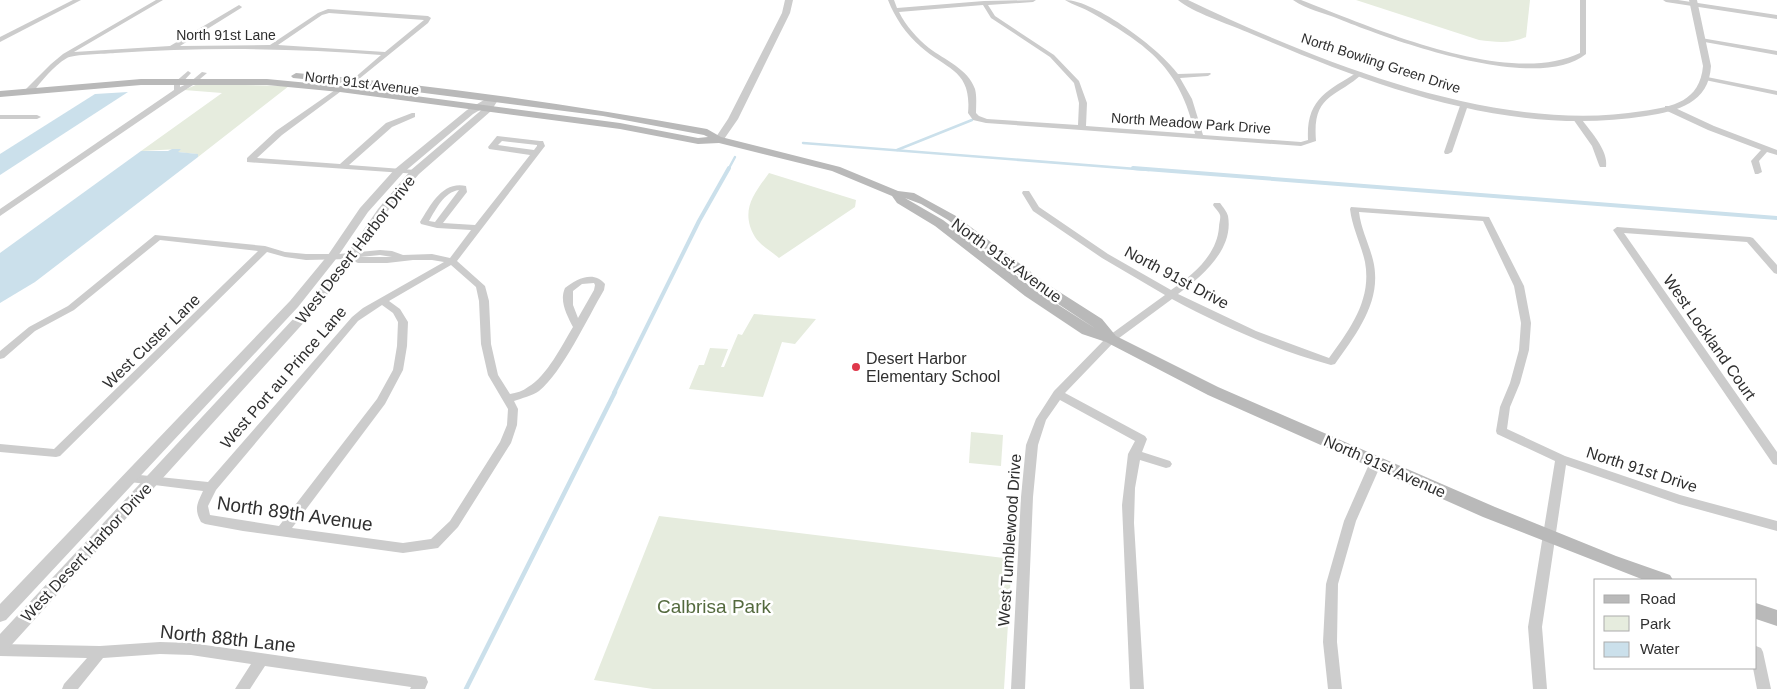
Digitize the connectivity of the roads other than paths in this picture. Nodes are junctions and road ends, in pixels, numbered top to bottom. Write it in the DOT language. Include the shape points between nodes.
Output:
graph roads {
  1 [pos="78,0"];
  2 [pos="160,0"];
  3 [pos="789,0"];
  4 [pos="891,0"];
  5 [pos="1032,0"];
  6 [pos="1068,0"];
  7 [pos="1182,0"];
  8 [pos="1296,0"];
  9 [pos="1583,0"];
  10 [pos="1666,0"];
  11 [pos="1694,2"];
  12 [pos="984,3"];
  13 [pos="239,7"];
  14 [pos="895,10"];
  15 [pos="1777,17"];
  16 [pos="0,40"];
  17 [pos="1701,40"];
  18 [pos="273,46"];
  19 [pos="172,48"];
  20 [pos="1777,53"];
  21 [pos="387,54"];
  22 [pos="65,55"];
  23 [pos="188,73"];
  24 [pos="204,73"];
  25 [pos="1360,73"];
  26 [pos="1208,74"];
  27 [pos="1177,76"];
  28 [pos="1707,80"];
  29 [pos="180,81"];
  30 [pos="195,81"];
  31 [pos="354,81"];
  32 [pos="36,83"];
  33 [pos="0,86"];
  34 [pos="340,89"];
  35 [pos="29,91"];
  36 [pos="176,92"];
  37 [pos="1777,92"];
  38 [pos="0,94"];
  39 [pos="491,104"];
  40 [pos="1464,104"];
  41 [pos="475,108"];
  42 [pos="1668,108"];
  43 [pos="412,115"];
  44 [pos="0,117"];
  45 [pos="37,117"];
  46 [pos="1577,119"];
  47 [pos="1082,128"];
  48 [pos="1200,137"];
  49 [pos="719,140"];
  50 [pos="492,147"];
  51 [pos="1766,149"];
  52 [pos="1448,152"];
  53 [pos="1777,153"];
  54 [pos="1602,164"];
  55 [pos="342,167"];
  56 [pos="399,172"];
  57 [pos="415,172"];
  58 [pos="1758,172"];
  59 [pos="1026,193"];
  60 [pos="1218,205"];
  61 [pos="0,213"];
  62 [pos="437,225"];
  63 [pos="477,228"];
  64 [pos="265,249"];
  65 [pos="351,256"];
  66 [pos="332,257"];
  67 [pos="452,261"];
  68 [pos="1777,271"];
  69 [pos="1172,295"];
  70 [pos="383,300"];
  71 [pos="578,327"];
  72 [pos="1111,339"];
  73 [pos="0,356"];
  74 [pos="1058,394"];
  75 [pos="508,398"];
  76 [pos="0,448"];
  77 [pos="1134,454"];
  78 [pos="1560,459"];
  79 [pos="1777,461"];
  80 [pos="1376,462"];
  81 [pos="1166,464"];
  82 [pos="130,478"];
  83 [pos="152,481"];
  84 [pos="211,487"];
  85 [pos="1777,526"];
  86 [pos="283,530"];
  87 [pos="1549,536"];
  88 [pos="1661,579"];
  89 [pos="1757,611"];
  90 [pos="0,615"];
  91 [pos="1777,618"];
  92 [pos="0,646"];
  93 [pos="0,650"];
  94 [pos="100,652"];
  95 [pos="1757,657"];
  96 [pos="262,659"];
  97 [pos="419,685"];
  98 [pos="69,689"];
  99 [pos="242,689"];
  100 [pos="1018,689"];
  101 [pos="1137,689"];
  102 [pos="1335,689"];
  103 [pos="1540,689"];
  104 [pos="1764,689"];
  1 -- 16 [label="street"];
  2 -- 22 [label="street"];
  3 -- 49 [label="street" via="780,25 733,119"];
  4 -- 14 [label="street"];
  5 -- 12 [label="street"];
  6 -- 27 [label="street" via="1100,15 1136,38 1164,60"];
  7 -- 25 [label="street, North Bowling Green Drive" via="1276,42"];
  8 -- 9 [label="street" via="1457,57 1539,66 1565,62 1582,54"];
  10 -- 11 [label="street"];
  11 -- 15 [label="street"];
  11 -- 17 [label="street"];
  12 -- 14 [label="street"];
  12 -- 47 [label="street" via="993,17 1052,56 1077,82 1083,103"];
  13 -- 19 [label="street"];
  14 -- 47 [label="street, North Meadow Park Drive" via="920,43 959,70 969,81 973,96 972,113 976,118"];
  17 -- 20 [label="street"];
  17 -- 28 [label="street"];
  18 -- 19 [label="street, North 91st Lane"];
  18 -- 21 [label="street, North 91st Lane"];
  18 -- 21 [label="street" via="328,11 428,18"];
  19 -- 22 [label="street, North 91st Lane"];
  21 -- 31 [label="street"];
  22 -- 32 [label="street"];
  23 -- 24 [label="main road, North 91st Avenue"];
  23 -- 29 [label="street"];
  23 -- 32 [label="main road, North 91st Avenue"];
  24 -- 30 [label="street"];
  24 -- 31 [label="main road, North 91st Avenue"];
  25 -- 40 [label="street, North Bowling Green Drive"];
  25 -- 48 [label="street, North Meadow Park Drive" via="1314,107 1310,126 1312,141 1301,144"];
  26 -- 27 [label="street"];
  27 -- 48 [label="street" via="1187,91"];
  28 -- 37 [label="street"];
  28 -- 42 [label="street, North Bowling Green Drive" via="1696,94"];
  29 -- 30 [label="main road, North 91st Avenue"];
  29 -- 35 [label="main road, North 91st Avenue"];
  29 -- 36 [label="street" via="175,86"];
  30 -- 34 [label="main road, North 91st Avenue" via="268,82"];
  30 -- 36 [label="street"];
  31 -- 39 [label="main road, North 91st Avenue"];
  32 -- 33 [label="main road, North 91st Avenue"];
  32 -- 35 [label="street"];
  34 -- 41 [label="main road, North 91st Avenue"];
  34 -- 55 [label="street" via="279,133 250,160"];
  35 -- 38 [label="main road, North 91st Avenue"];
  36 -- 61 [label="street"];
  39 -- 41 [label="main road, North 91st Avenue"];
  39 -- 49 [label="main road, North 91st Avenue" via="698,140"];
  39 -- 57 [label="street, West Desert Harbor Drive"];
  40 -- 46 [label="street, North Bowling Green Drive" via="1520,114"];
  40 -- 52 [label="street"];
  41 -- 56 [label="street, West Desert Harbor Drive"];
  42 -- 46 [label="street, North Bowling Green Drive" via="1636,116"];
  42 -- 51 [label="street"];
  43 -- 55 [label="street" via="389,125"];
  44 -- 45 [label="street"];
  46 -- 54 [label="street" via="1590,135 1601,155"];
  47 -- 48 [label="street, North Meadow Park Drive"];
  49 -- 72 [label="main road, North 91st Avenue" via="836,169 896,194 910,195 925,202 952,218 973,241 1061,315"];
  50 -- 63 [label="street, West Port au Prince Lane" via="536,153"];
  51 -- 53 [label="street"];
  51 -- 58 [label="street" via="1755,162"];
  55 -- 56 [label="street"];
  56 -- 57 [label="street"];
  56 -- 66 [label="street, West Desert Harbor Drive" via="364,210"];
  57 -- 65 [label="street, West Desert Harbor Drive" via="382,211"];
  59 -- 69 [label="street, North 91st Drive" via="1036,209 1131,273"];
  60 -- 69 [label="street, West Tumblewood Drive" via="1224,214 1219,247 1209,262"];
  62 -- 62 [label="street" via="424,222 450,188 464,188"];
  62 -- 63 [label="street"];
  63 -- 67 [label="street, West Port au Prince Lane"];
  64 -- 66 [label="street" via="275,253"];
  64 -- 73 [label="street" via="158,237 71,308 32,329"];
  64 -- 76 [label="street, West Custer Lane" via="56,453"];
  65 -- 66 [label="street"];
  65 -- 67 [label="street" via="358,260 432,257"];
  65 -- 83 [label="street, West Desert Harbor Drive" via="313,305"];
  66 -- 82 [label="street, West Desert Harbor Drive" via="294,304"];
  67 -- 70 [label="street, West Port au Prince Lane"];
  67 -- 75 [label="street" via="480,286 492,375"];
  68 -- 79 [label="street, West Lockland Court" via="1750,240 1618,230"];
  69 -- 72 [label="street, West Tumblewood Drive"];
  69 -- 78 [label="street, North 91st Drive" via="1237,328 1330,362 1359,320 1372,286 1354,209 1486,219 1520,286 1526,322 1524,350 1505,407 1501,431"];
  70 -- 84 [label="street, West Port au Prince Lane" via="355,319"];
  70 -- 86 [label="street" via="403,322 398,370 381,401"];
  71 -- 71 [label="street" via="599,290 600,284 596,280 580,281 568,290 567,299"];
  71 -- 75 [label="street" via="545,378 534,389"];
  72 -- 74 [label="street, West Tumblewood Drive"];
  72 -- 80 [label="main road, North 91st Avenue" via="1187,379"];
  74 -- 77 [label="street" via="1141,439"];
  74 -- 100 [label="street, West Tumblewood Drive" via="1041,420 1032,445"];
  75 -- 86 [label="street, North 89th Avenue" via="513,409 512,425 505,443 454,524 434,544 404,548"];
  77 -- 81 [label="street"];
  77 -- 101 [label="street" via="1128,504"];
  78 -- 85 [label="street, North 91st Drive" via="1679,499"];
  78 -- 87 [label="street"];
  80 -- 87 [label="main road, North 91st Avenue"];
  80 -- 102 [label="street" via="1350,521 1332,584 1330,642"];
  82 -- 83 [label="street, North 89th Avenue"];
  82 -- 90 [label="street, West Desert Harbor Drive"];
  83 -- 84 [label="street, North 89th Avenue"];
  83 -- 92 [label="street, West Desert Harbor Drive"];
  84 -- 86 [label="street, North 89th Avenue" via="202,506 205,519"];
  87 -- 88 [label="main road, North 91st Avenue"];
  87 -- 103 [label="street" via="1535,627"];
  89 -- 91 [label="main road"];
  93 -- 94 [label="street, North 88th Lane"];
  94 -- 96 [label="street, North 88th Lane" via="191,649"];
  94 -- 98 [label="street"];
  95 -- 104 [label="street"];
  96 -- 97 [label="street, North 88th Lane"];
  96 -- 99 [label="street"];
}
